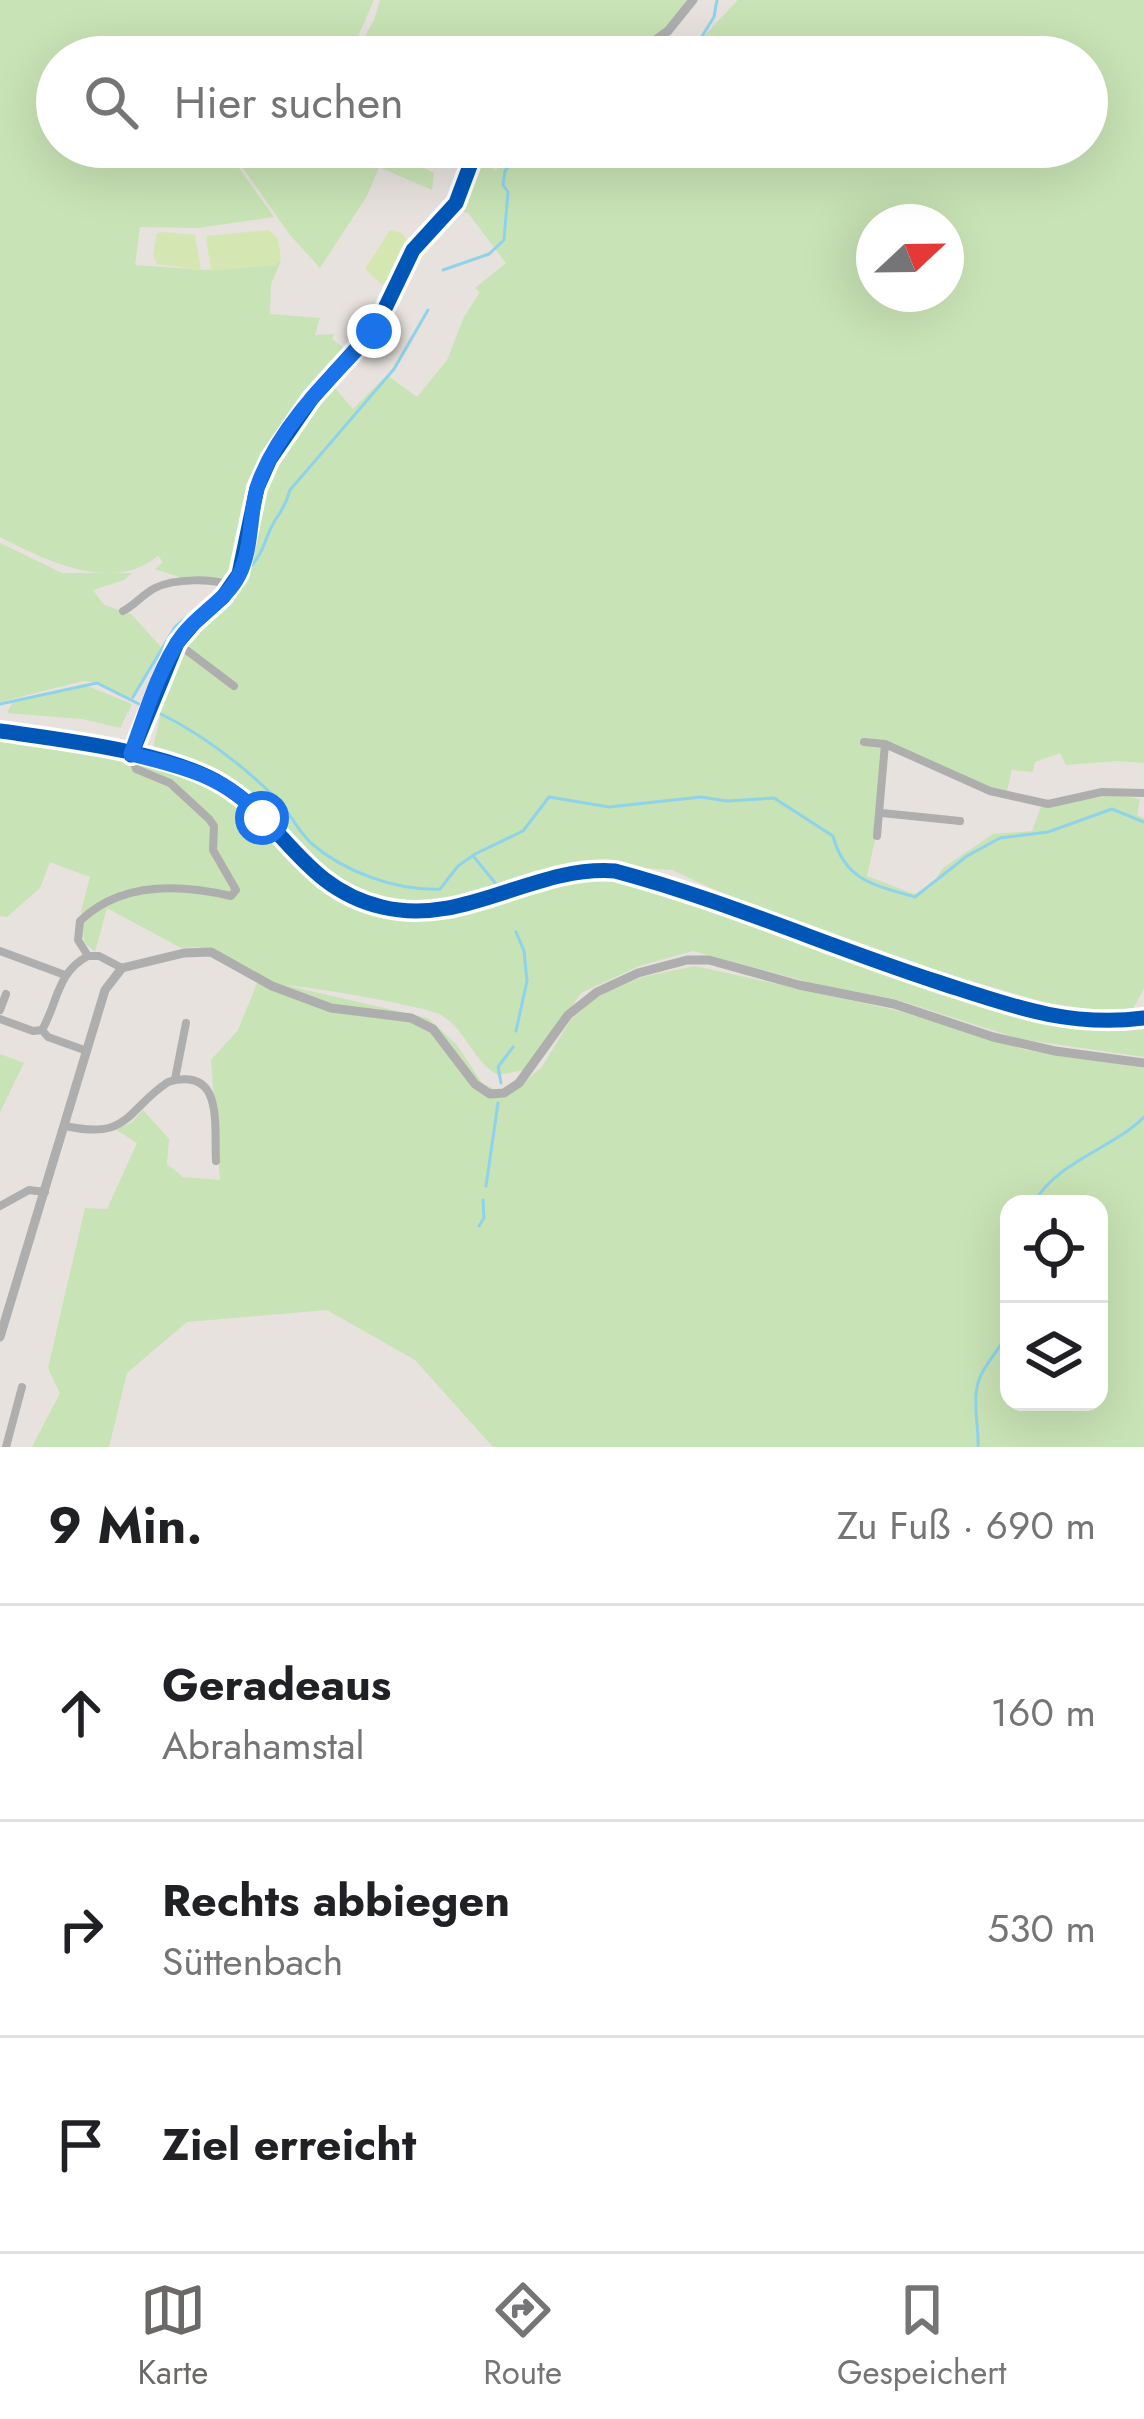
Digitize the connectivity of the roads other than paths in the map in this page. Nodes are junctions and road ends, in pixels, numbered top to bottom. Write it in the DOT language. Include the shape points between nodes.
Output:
graph roads {
  1 [pos="690,4"];
  2 [pos="663,36"];
  3 [pos="468,168"];
  4 [pos="232,587"];
  5 [pos="123,610"];
  6 [pos="177,644"];
  7 [pos="234,686"];
  8 [pos="0,731"];
  9 [pos="865,742"];
  10 [pos="884,744"];
  11 [pos="131,754"];
  12 [pos="1144,794"];
  13 [pos="882,813"];
  14 [pos="960,821"];
  15 [pos="878,836"];
  16 [pos="0,951"];
  17 [pos="88,956"];
  18 [pos="122,968"];
  19 [pos="65,975"];
  20 [pos="6,994"];
  21 [pos="0,1015"];
  22 [pos="1144,1018"];
  23 [pos="186,1023"];
  24 [pos="42,1030"];
  25 [pos="87,1051"];
  26 [pos="1144,1063"];
  27 [pos="176,1079"];
  28 [pos="65,1126"];
  29 [pos="216,1161"];
  30 [pos="45,1192"];
  31 [pos="0,1206"];
  32 [pos="0,1337"];
  33 [pos="22,1387"];
  34 [pos="6,1447"];
  1 -- 2 [label="street"];
  3 -- 4 [label="street" via="456,202 413,250 376,328 311,398 270,459"];
  4 -- 5 [label="street" via="172,583"];
  4 -- 6 [label="street"];
  6 -- 7 [label="street"];
  6 -- 11 [label="street"];
  8 -- 11 [label="street"];
  9 -- 10 [label="street"];
  10 -- 12 [label="street" via="990,791 1048,804 1102,792"];
  10 -- 13 [label="street"];
  11 -- 17 [label="street" via="136,769 170,783 209,819 213,850 236,890 116,896 80,921 78,940"];
  11 -- 22 [label="street" via="226,786 316,876 389,909 452,909 566,871 615,871 1054,1017"];
  13 -- 14 [label="street"];
  13 -- 15 [label="street"];
  16 -- 19 [label="street"];
  17 -- 18 [label="street"];
  17 -- 19 [label="street"];
  18 -- 25 [label="street" via="105,991"];
  18 -- 26 [label="street" via="212,952 331,1008 411,1018 433,1029 490,1094 520,1083 568,1015 597,992 687,959 894,1004 993,1037"];
  19 -- 24 [label="street"];
  20 -- 21 [label="street"];
  21 -- 24 [label="street"];
  23 -- 27 [label="street"];
  24 -- 25 [label="street"];
  25 -- 28 [label="street"];
  27 -- 28 [label="street" via="129,1120"];
  27 -- 29 [label="street" via="209,1090"];
  28 -- 30 [label="street"];
  30 -- 31 [label="street" via="29,1190"];
  30 -- 32 [label="street"];
  33 -- 34 [label="street"];
}
